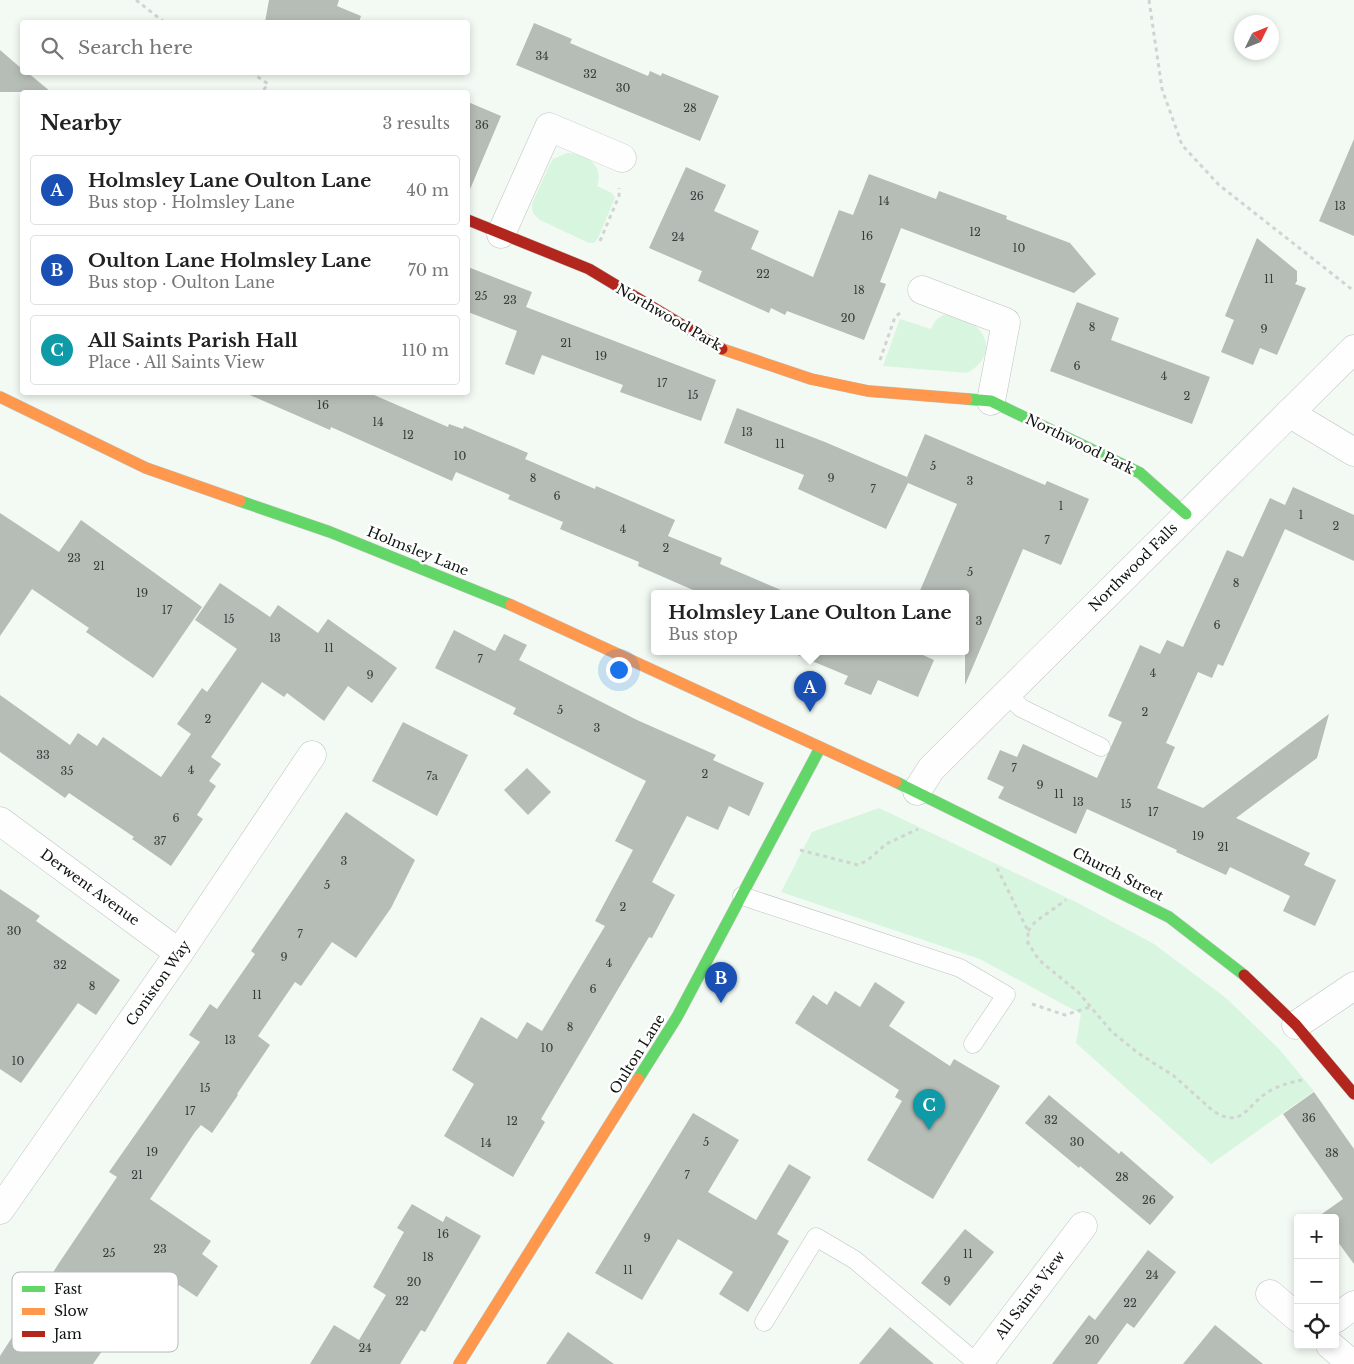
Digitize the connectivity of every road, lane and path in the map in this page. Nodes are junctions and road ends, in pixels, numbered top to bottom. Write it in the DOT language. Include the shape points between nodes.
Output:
graph roads {
  1 [pos="136,0"];
  2 [pos="1149,0"];
  3 [pos="161,20"];
  4 [pos="255,75"];
  5 [pos="264,90"];
  6 [pos="622,158"];
  7 [pos="470,221"];
  8 [pos="501,234"];
  9 [pos="589,270"];
  10 [pos="922,290"];
  11 [pos="1354,291"];
  12 [pos="1354,349"];
  13 [pos="868,391"];
  14 [pos="0,397"];
  15 [pos="991,401"];
  16 [pos="1289,413"];
  17 [pos="1354,452"];
  18 [pos="1186,514"];
  19 [pos="1007,693"];
  20 [pos="1101,747"];
  21 [pos="820,748"];
  22 [pos="312,755"];
  23 [pos="917,791"];
  24 [pos="958,812"];
  25 [pos="0,821"];
  26 [pos="980,822"];
  27 [pos="770,842"];
  28 [pos="1097,880"];
  29 [pos="742,896"];
  30 [pos="1028,931"];
  31 [pos="179,953"];
  32 [pos="1354,986"];
  33 [pos="1006,995"];
  34 [pos="1090,1007"];
  35 [pos="1296,1025"];
  36 [pos="972,1044"];
  37 [pos="1335,1071"];
  38 [pos="1354,1094"];
  39 [pos="0,1210"];
  40 [pos="1083,1226"];
  41 [pos="1270,1294"];
  42 [pos="1354,1305"];
  43 [pos="1294,1315"];
  44 [pos="1339,1316"];
  45 [pos="764,1322"];
  46 [pos="1335,1349"];
  47 [pos="459,1364"];
  48 [pos="978,1364"];
  49 [pos="1352,1364"];
  1 -- 3 [label="path"];
  2 -- 11 [label="path" via="1162,89 1182,145 1219,185"];
  4 -- 5 [label="path" via="268,84"];
  6 -- 8 [label="street" via="549,127"];
  6 -- 9 [label="path" via="619,196"];
  7 -- 8 [label="street, Northwood Park"];
  8 -- 9 [label="street, Northwood Park"];
  9 -- 13 [label="street, Northwood Park" via="718,348 811,380"];
  10 -- 13 [label="path" via="895,317"];
  10 -- 15 [label="street" via="1006,322"];
  12 -- 16 [label="street, Northwood Falls"];
  13 -- 15 [label="street, Northwood Park"];
  14 -- 21 [label="street, Holmsley Lane" via="146,468 330,532 520,608"];
  15 -- 18 [label="street, Northwood Park" via="1140,473"];
  16 -- 17 [label="street"];
  16 -- 18 [label="street, Northwood Falls"];
  18 -- 19 [label="street, Northwood Falls"];
  19 -- 20 [label="lane" via="1020,708"];
  19 -- 23 [label="street, Northwood Falls" via="931,769"];
  21 -- 23 [label="street, Church Street"];
  21 -- 27 [label="street, Oulton Lane"];
  22 -- 31 [label="street, Coniston Way"];
  23 -- 24 [label="street, Church Street"];
  24 -- 26 [label="street, Church Street"];
  24 -- 27 [label="path" via="886,844 858,865"];
  25 -- 31 [label="street, Derwent Avenue"];
  26 -- 28 [label="street, Church Street"];
  26 -- 30 [label="path" via="999,873"];
  27 -- 29 [label="street, Oulton Lane"];
  28 -- 30 [label="path" via="1035,922"];
  28 -- 35 [label="street, Church Street" via="1168,916 1237,968"];
  29 -- 33 [label="lane" via="960,968"];
  29 -- 47 [label="street, Oulton Lane" via="677,1017"];
  30 -- 34 [label="path" via="1028,943 1039,960 1078,992"];
  31 -- 39 [label="street, Coniston Way"];
  32 -- 35 [label="street"];
  33 -- 34 [label="path" via="1065,1015"];
  33 -- 36 [label="lane"];
  34 -- 37 [label="path" via="1138,1054 1174,1076 1219,1115 1242,1115 1276,1088"];
  35 -- 37 [label="street, Church Street"];
  37 -- 38 [label="street, Church Street"];
  40 -- 48 [label="street, All Saints View"];
  41 -- 43 [label="street"];
  42 -- 44 [label="street"];
  45 -- 48 [label="lane" via="816,1237 855,1260"];
  46 -- 49 [label="street"];
}
